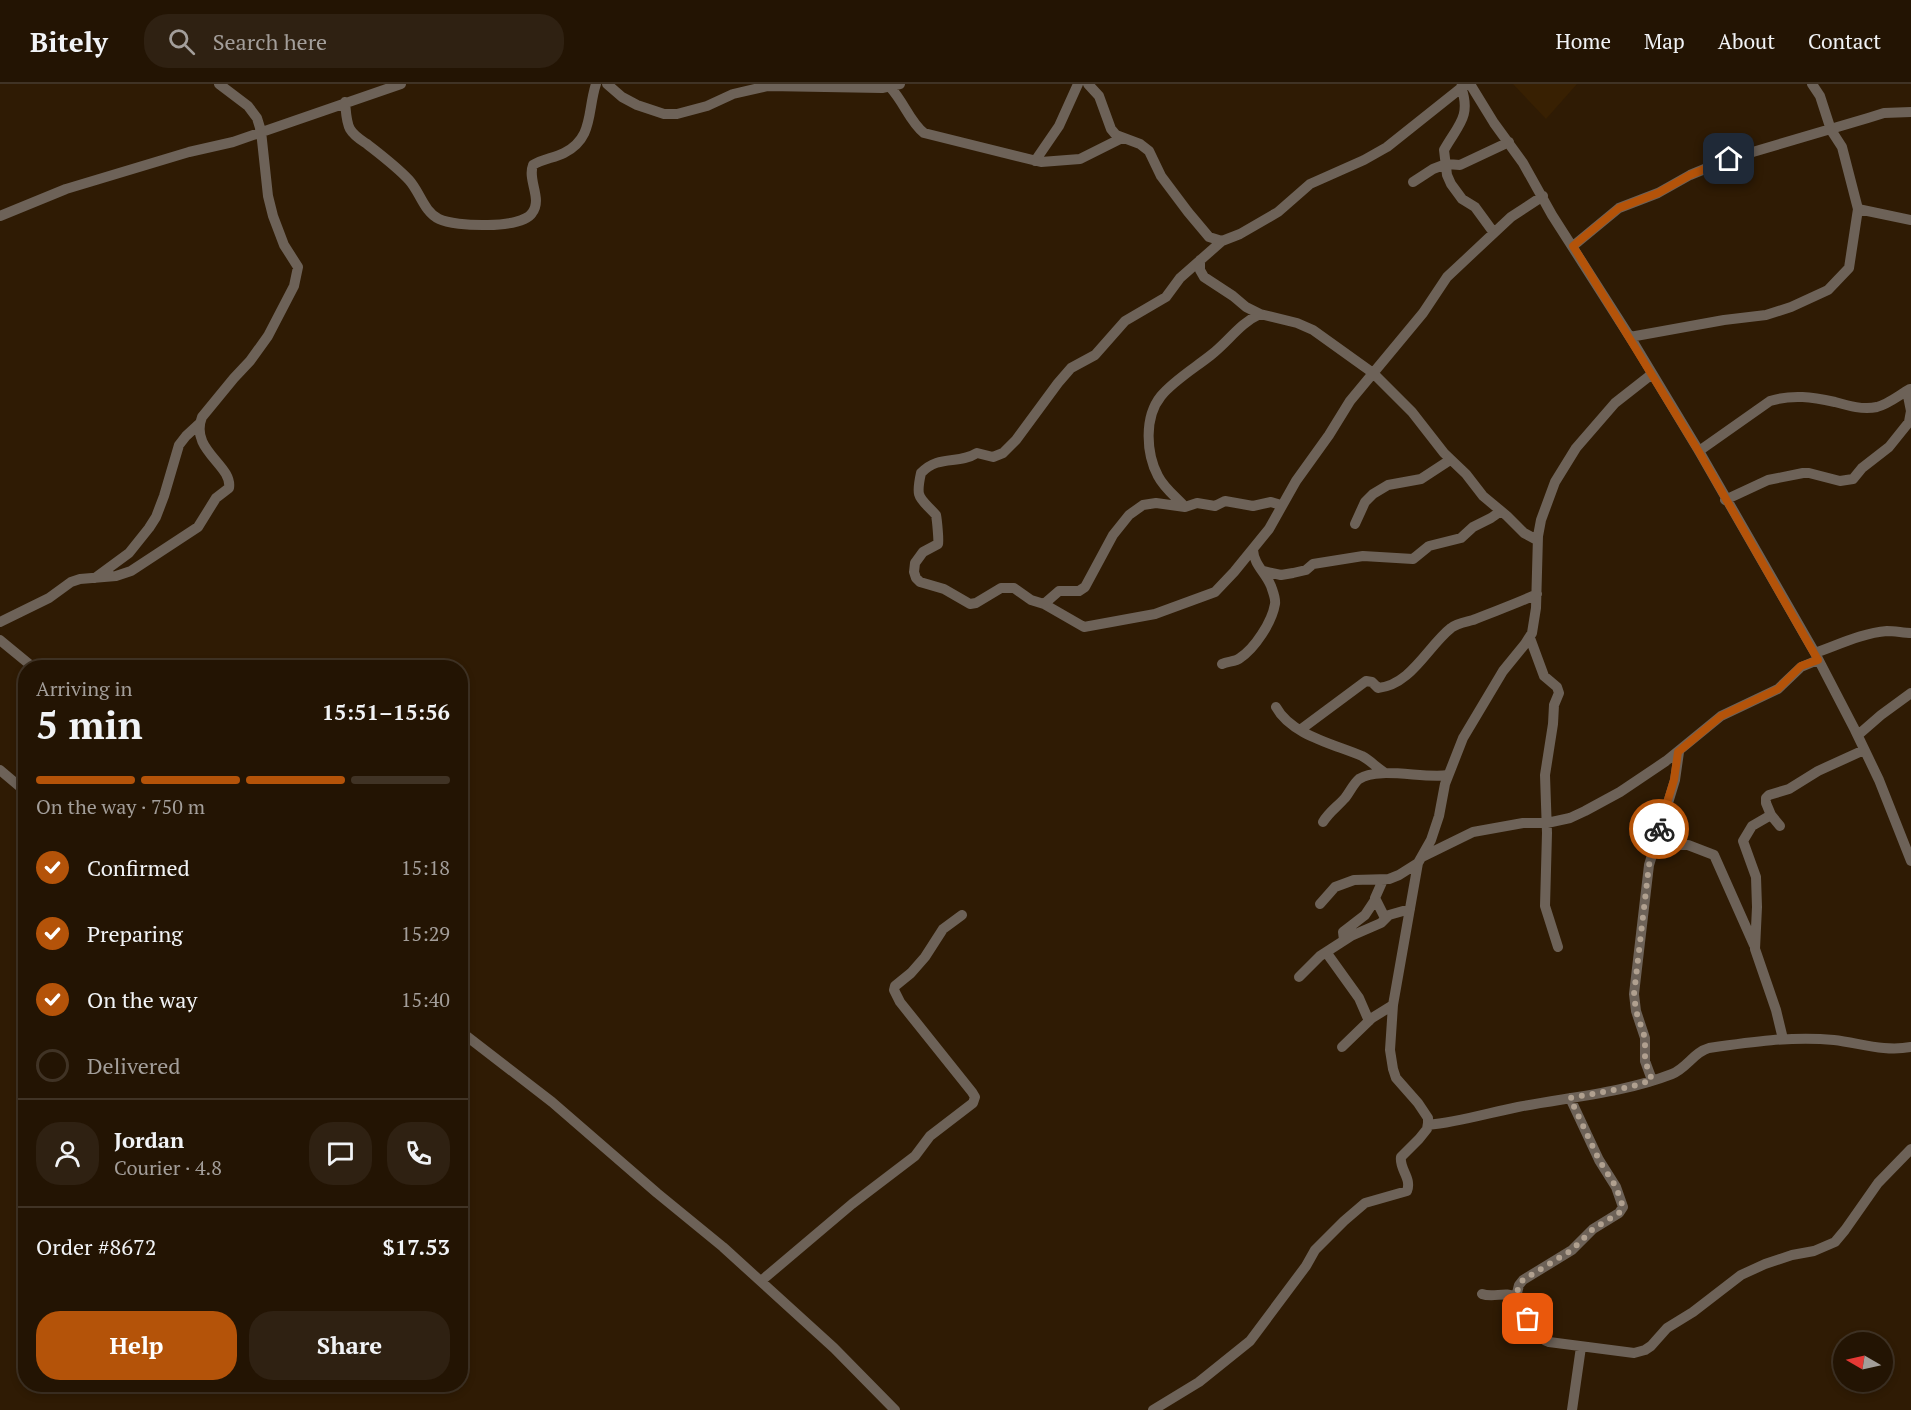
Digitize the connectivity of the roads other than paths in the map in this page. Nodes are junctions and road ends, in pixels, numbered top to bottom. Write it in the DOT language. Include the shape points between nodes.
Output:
graph roads {
  1 [pos="219,84"];
  2 [pos="401,84"];
  3 [pos="596,84"];
  4 [pos="608,84"];
  5 [pos="1078,84"];
  6 [pos="1088,84"];
  7 [pos="1812,84"];
  8 [pos="1466,85"];
  9 [pos="895,86"];
  10 [pos="345,102"];
  11 [pos="1911,112"];
  12 [pos="1830,130"];
  13 [pos="261,131"];
  14 [pos="1122,138"];
  15 [pos="1509,142"];
  16 [pos="1035,161"];
  17 [pos="1446,164"];
  18 [pos="1413,182"];
  19 [pos="1543,196"];
  20 [pos="1858,209"];
  21 [pos="0,216"];
  22 [pos="1911,220"];
  23 [pos="1494,233"];
  24 [pos="1222,241"];
  25 [pos="1573,246"];
  26 [pos="1200,260"];
  27 [pos="1260,314"];
  28 [pos="1630,337"];
  29 [pos="1373,373"];
  30 [pos="1652,374"];
  31 [pos="1909,390"];
  32 [pos="199,424"];
  33 [pos="1699,452"];
  34 [pos="1450,460"];
  35 [pos="1725,500"];
  36 [pos="1281,505"];
  37 [pos="1185,507"];
  38 [pos="1501,511"];
  39 [pos="1354,524"];
  40 [pos="1537,540"];
  41 [pos="1252,550"];
  42 [pos="1263,571"];
  43 [pos="95,578"];
  44 [pos="1537,594"];
  45 [pos="1044,604"];
  46 [pos="0,622"];
  47 [pos="1911,633"];
  48 [pos="1530,638"];
  49 [pos="0,640"];
  50 [pos="1816,657"];
  51 [pos="24,660"];
  52 [pos="1222,664"];
  53 [pos="1911,693"];
  54 [pos="1276,706"];
  55 [pos="1300,730"];
  56 [pos="1858,735"];
  57 [pos="1864,750"];
  58 [pos="1678,752"];
  59 [pos="0,770"];
  60 [pos="1385,773"];
  61 [pos="1448,775"];
  62 [pos="18,785"];
  63 [pos="1771,815"];
  64 [pos="1323,822"];
  65 [pos="1547,823"];
  66 [pos="1780,826"];
  67 [pos="1654,845"];
  68 [pos="1420,860"];
  69 [pos="1911,861"];
  70 [pos="1383,880"];
  71 [pos="1376,900"];
  72 [pos="1320,904"];
  73 [pos="1410,909"];
  74 [pos="962,915"];
  75 [pos="1385,918"];
  76 [pos="1344,940"];
  77 [pos="1754,945"];
  78 [pos="1558,947"];
  79 [pos="1326,952"];
  80 [pos="1299,977"];
  81 [pos="1393,1005"];
  82 [pos="1369,1021"];
  83 [pos="468,1037"];
  84 [pos="1783,1039"];
  85 [pos="1342,1047"];
  86 [pos="1911,1047"];
  87 [pos="1652,1080"];
  88 [pos="1570,1098"];
  89 [pos="1428,1125"];
  90 [pos="1911,1149"];
  91 [pos="761,1281"];
  92 [pos="1482,1294"];
  93 [pos="1516,1297"];
  94 [pos="1581,1347"];
  95 [pos="895,1410"];
  96 [pos="1153,1410"];
  97 [pos="1572,1410"];
  1 -- 13 [label="street" via="248,106"];
  2 -- 10 [label="street"];
  3 -- 10 [label="street" via="582,139 565,153 533,165 534,212 517,221 484,225 450,222 432,214 410,181 350,129"];
  4 -- 9 [label="street" via="622,97 664,114 707,106 733,94 768,86"];
  5 -- 16 [label="street" via="1059,126"];
  6 -- 14 [label="street" via="1099,96 1111,129"];
  7 -- 12 [label="street" via="1820,96"];
  8 -- 15 [label="street"];
  8 -- 17 [label="street" via="1466,106 1456,133 1444,150"];
  8 -- 24 [label="street" via="1387,147 1310,184 1278,212"];
  9 -- 16 [label="street" via="924,133"];
  10 -- 13 [label="street"];
  11 -- 12 [label="street" via="1884,113"];
  12 -- 20 [label="street" via="1842,147"];
  12 -- 25 [label="street" via="1729,159 1690,175 1619,208"];
  13 -- 21 [label="street" via="66,189"];
  13 -- 32 [label="street" via="270,206 284,245 298,267 297,277 257,352"];
  14 -- 16 [label="street" via="1080,159"];
  14 -- 24 [label="street" via="1149,151 1161,176 1188,212 1209,237"];
  15 -- 17 [label="street" via="1460,165"];
  15 -- 19 [label="street"];
  17 -- 18 [label="street"];
  17 -- 23 [label="street" via="1451,184"];
  19 -- 23 [label="street"];
  19 -- 25 [label="street"];
  20 -- 22 [label="street"];
  20 -- 28 [label="street" via="1849,268 1827,290 1766,315"];
  23 -- 29 [label="street" via="1447,278"];
  24 -- 26 [label="street"];
  25 -- 28 [label="street"];
  26 -- 27 [label="street" via="1201,272 1207,280"];
  26 -- 45 [label="street" via="1166,297 1125,321 1095,355 1071,368 1004,453 993,457 977,453 934,462 921,473 919,494 922,503 936,515 939,539 938,544 919,556 915,563 916,578 970,604 1007,587"];
  27 -- 29 [label="street" via="1313,330"];
  27 -- 37 [label="street" via="1156,403 1149,450 1157,475"];
  28 -- 30 [label="street"];
  29 -- 34 [label="street" via="1412,412"];
  29 -- 36 [label="street"];
  30 -- 33 [label="street"];
  30 -- 40 [label="street" via="1615,403 1573,453 1555,482"];
  31 -- 33 [label="street" via="1878,407 1868,408 1809,397 1770,401"];
  31 -- 35 [label="street" via="1909,422 1889,447 1852,479 1839,481 1803,473 1768,480"];
  32 -- 43 [label="street" via="179,445 164,496 149,528 129,553"];
  32 -- 43 [label="street" via="204,443 226,474 229,488 216,498 190,533 125,574"];
  33 -- 35 [label="street"];
  34 -- 38 [label="street"];
  34 -- 39 [label="street" via="1421,479 1388,485 1373,494"];
  35 -- 50 [label="street"];
  36 -- 37 [label="street" via="1225,501 1215,506 1197,503"];
  36 -- 41 [label="street"];
  37 -- 45 [label="street" via="1143,505 1113,535 1085,587 1079,591 1059,591"];
  38 -- 40 [label="street"];
  38 -- 42 [label="street" via="1461,538 1429,546 1413,559 1363,556 1313,564 1306,570 1281,575"];
  40 -- 44 [label="street"];
  41 -- 42 [label="street" via="1255,563"];
  41 -- 45 [label="street" via="1215,592 1155,614 1084,627"];
  42 -- 52 [label="street" via="1276,601 1268,624 1240,658"];
  43 -- 46 [label="street" via="71,582 49,598"];
  44 -- 48 [label="street"];
  44 -- 55 [label="street" via="1455,626 1411,671 1381,688 1366,681"];
  47 -- 50 [label="street" via="1889,631 1855,638"];
  48 -- 61 [label="street" via="1503,671 1463,738"];
  48 -- 65 [label="street" via="1545,676 1559,693 1546,764"];
  49 -- 51 [label="street"];
  50 -- 56 [label="street"];
  50 -- 58 [label="street" via="1778,689 1721,716"];
  53 -- 56 [label="street"];
  54 -- 55 [label="street" via="1286,721"];
  55 -- 60 [label="street" via="1361,756"];
  56 -- 57 [label="street"];
  57 -- 63 [label="street" via="1789,789 1769,795 1766,804"];
  57 -- 69 [label="street"];
  58 -- 65 [label="street" via="1585,812"];
  58 -- 67 [label="street"];
  59 -- 62 [label="street"];
  60 -- 61 [label="street"];
  60 -- 64 [label="street" via="1360,779"];
  61 -- 68 [label="street" via="1440,816"];
  63 -- 66 [label="street"];
  63 -- 77 [label="street" via="1752,826 1743,841 1756,877"];
  65 -- 68 [label="street" via="1473,832"];
  65 -- 78 [label="street" via="1545,906"];
  67 -- 77 [label="street" via="1688,845 1714,855"];
  67 -- 87 [label="street" via="1634,994"];
  68 -- 70 [label="street" via="1399,875"];
  68 -- 73 [label="street"];
  70 -- 71 [label="street"];
  70 -- 72 [label="street" via="1354,880 1335,887"];
  71 -- 75 [label="street"];
  71 -- 76 [label="street" via="1365,915 1343,932"];
  73 -- 75 [label="street"];
  73 -- 81 [label="street"];
  74 -- 91 [label="street" via="943,929 925,957 894,990 972,1092 973,1103"];
  75 -- 76 [label="street"];
  76 -- 79 [label="street"];
  77 -- 84 [label="street"];
  79 -- 80 [label="street"];
  79 -- 82 [label="street" via="1359,998"];
  81 -- 82 [label="street"];
  81 -- 89 [label="street" via="1393,1069 1428,1118"];
  82 -- 85 [label="street"];
  83 -- 91 [label="street" via="552,1102"];
  84 -- 86 [label="street" via="1835,1040 1887,1049"];
  84 -- 87 [label="street" via="1709,1048 1682,1068"];
  87 -- 88 [label="street"];
  88 -- 89 [label="street"];
  88 -- 93 [label="street" via="1623,1207 1572,1250 1523,1280"];
  89 -- 96 [label="street" via="1401,1156 1407,1191 1365,1203 1344,1221 1315,1250 1250,1341 1199,1382"];
  90 -- 94 [label="street" via="1878,1183 1832,1243 1741,1275 1667,1328 1645,1350 1634,1353"];
  91 -- 95 [label="street"];
  92 -- 93 [label="street"];
  93 -- 94 [label="street" via="1538,1336 1549,1342"];
  94 -- 97 [label="street"];
}
